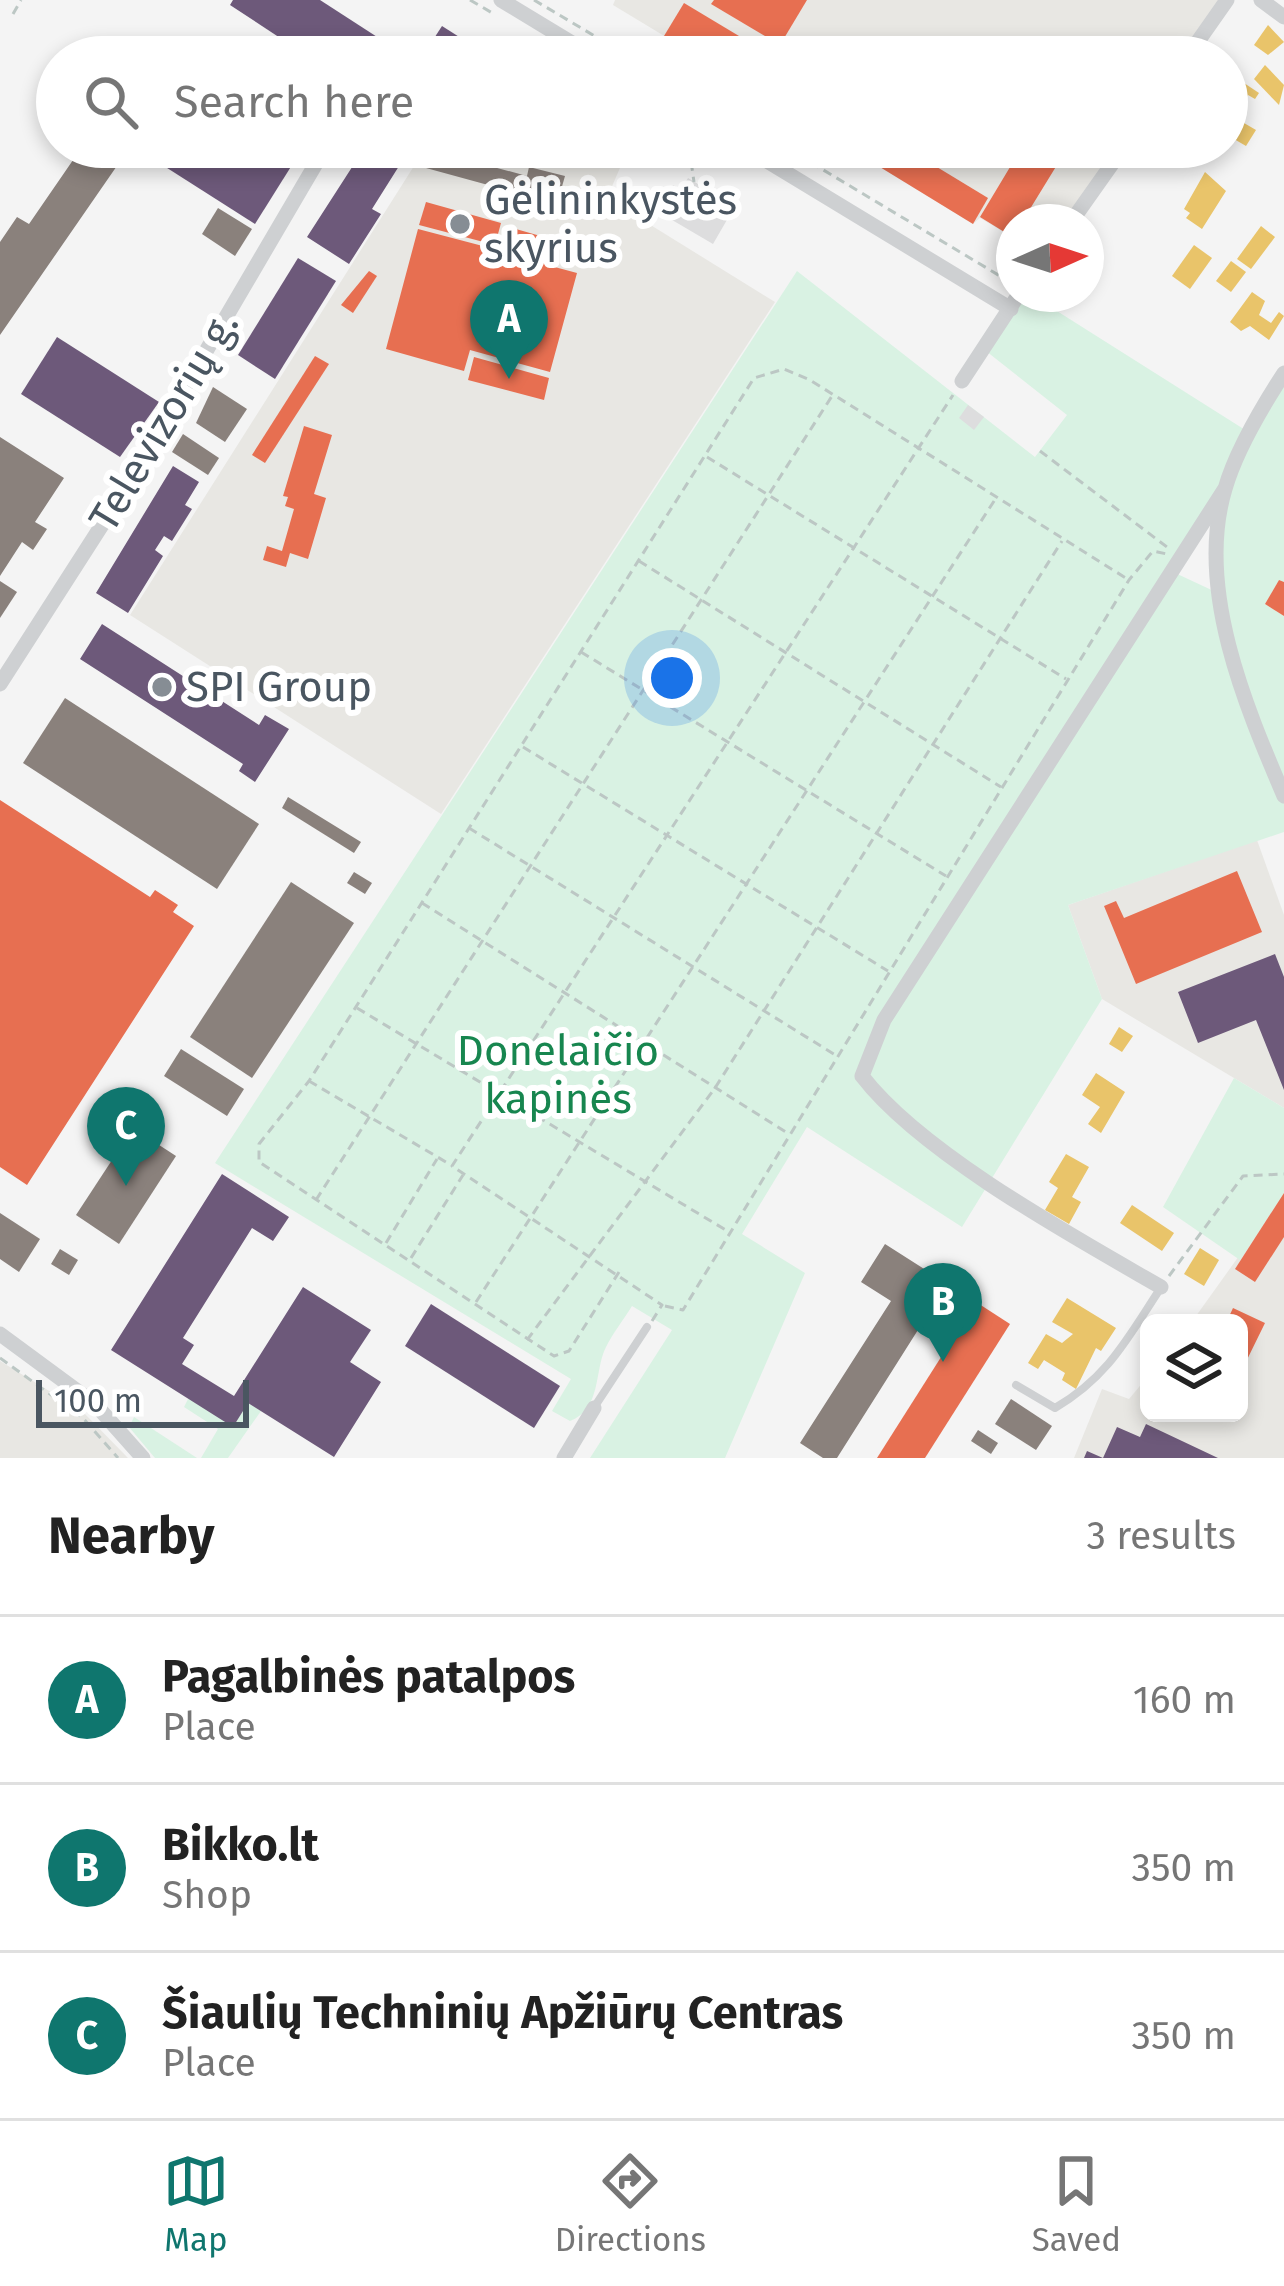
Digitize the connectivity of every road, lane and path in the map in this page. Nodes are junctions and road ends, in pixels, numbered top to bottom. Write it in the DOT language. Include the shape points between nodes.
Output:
graph roads {
  1 [pos="21,0"];
  2 [pos="501,0"];
  3 [pos="534,0"];
  4 [pos="1227,0"];
  5 [pos="1261,0"];
  6 [pos="13,14"];
  7 [pos="1284,17"];
  8 [pos="560,36"];
  9 [pos="595,36"];
  10 [pos="1202,36"];
  11 [pos="313,168"];
  12 [pos="692,168"];
  13 [pos="781,168"];
  14 [pos="820,168"];
  15 [pos="1109,168"];
  16 [pos="694,182"];
  17 [pos="1084,204"];
  18 [pos="996,273"];
  19 [pos="996,290"];
  20 [pos="1008,312"];
  21 [pos="1284,373"];
  22 [pos="962,381"];
  23 [pos="832,394"];
  24 [pos="920,449"];
  25 [pos="1040,451"];
  26 [pos="705,456"];
  27 [pos="1224,490"];
  28 [pos="768,495"];
  29 [pos="997,497"];
  30 [pos="1063,538"];
  31 [pos="854,549"];
  32 [pos="1180,556"];
  33 [pos="639,561"];
  34 [pos="1129,580"];
  35 [pos="932,596"];
  36 [pos="701,599"];
  37 [pos="1000,638"];
  38 [pos="581,652"];
  39 [pos="787,653"];
  40 [pos="1068,680"];
  41 [pos="0,684"];
  42 [pos="643,690"];
  43 [pos="864,701"];
  44 [pos="728,742"];
  45 [pos="933,744"];
  46 [pos="521,746"];
  47 [pos="583,782"];
  48 [pos="1002,788"];
  49 [pos="806,791"];
  50 [pos="1284,796"];
  51 [pos="469,828"];
  52 [pos="876,834"];
  53 [pos="668,836"];
  54 [pos="530,865"];
  55 [pos="947,878"];
  56 [pos="748,880"];
  57 [pos="422,903"];
  58 [pos="615,916"];
  59 [pos="819,924"];
  60 [pos="482,940"];
  61 [pos="693,965"];
  62 [pos="890,972"];
  63 [pos="565,993"];
  64 [pos="356,1007"];
  65 [pos="765,1009"];
  66 [pos="643,1042"];
  67 [pos="415,1043"];
  68 [pos="838,1057"];
  69 [pos="309,1081"];
  70 [pos="715,1088"];
  71 [pos="499,1094"];
  72 [pos="368,1116"];
  73 [pos="790,1135"];
  74 [pos="579,1142"];
  75 [pos="438,1157"];
  76 [pos="452,1166"];
  77 [pos="464,1173"];
  78 [pos="1284,1174"];
  79 [pos="644,1181"];
  80 [pos="316,1200"];
  81 [pos="530,1216"];
  82 [pos="730,1233"];
  83 [pos="385,1245"];
  84 [pos="591,1254"];
  85 [pos="409,1261"];
  86 [pos="620,1272"];
  87 [pos="1161,1287"];
  88 [pos="474,1304"];
  89 [pos="662,1305"];
  90 [pos="647,1327"];
  91 [pos="0,1334"];
  92 [pos="526,1342"];
  93 [pos="0,1358"];
  94 [pos="1016,1385"];
  95 [pos="594,1408"];
  96 [pos="118,1458"];
  97 [pos="142,1458"];
  98 [pos="563,1458"];
  1 -- 6 [label="path"];
  2 -- 8 [label="street"];
  3 -- 9 [label="path"];
  4 -- 10 [label="street"];
  5 -- 7 [label="street"];
  11 -- 41 [label="street, Televizorių g."];
  12 -- 16 [label="path"];
  13 -- 19 [label="street"];
  14 -- 18 [label="path"];
  15 -- 17 [label="street"];
  20 -- 22 [label="street"];
  21 -- 27 [label="street"];
  22 -- 24 [label="path"];
  23 -- 24 [label="path"];
  23 -- 26 [label="path" via="784,369 754,378"];
  23 -- 28 [label="path"];
  24 -- 29 [label="path"];
  24 -- 31 [label="path"];
  25 -- 32 [label="path"];
  26 -- 28 [label="path"];
  26 -- 33 [label="path"];
  27 -- 32 [label="street"];
  27 -- 50 [label="street" via="1219,594 1255,727"];
  28 -- 31 [label="path"];
  28 -- 36 [label="path"];
  29 -- 30 [label="path"];
  29 -- 35 [label="path"];
  30 -- 34 [label="path"];
  30 -- 37 [label="path"];
  31 -- 35 [label="path"];
  31 -- 39 [label="path"];
  32 -- 34 [label="path" via="1153,551"];
  32 -- 87 [label="street" via="884,1020 862,1076 887,1108"];
  33 -- 36 [label="path"];
  33 -- 38 [label="path"];
  34 -- 40 [label="path"];
  35 -- 37 [label="path"];
  35 -- 43 [label="path"];
  36 -- 39 [label="path"];
  36 -- 42 [label="path"];
  37 -- 40 [label="path"];
  37 -- 45 [label="path"];
  38 -- 42 [label="path"];
  38 -- 46 [label="path"];
  39 -- 43 [label="path"];
  39 -- 44 [label="path"];
  40 -- 48 [label="path"];
  42 -- 44 [label="path"];
  42 -- 47 [label="path"];
  43 -- 45 [label="path"];
  43 -- 49 [label="path"];
  44 -- 49 [label="path"];
  44 -- 53 [label="path"];
  45 -- 48 [label="path"];
  45 -- 52 [label="path"];
  46 -- 47 [label="path"];
  46 -- 51 [label="path"];
  47 -- 53 [label="path"];
  47 -- 54 [label="path"];
  48 -- 55 [label="path"];
  49 -- 52 [label="path"];
  49 -- 56 [label="path"];
  51 -- 54 [label="path"];
  51 -- 57 [label="path"];
  52 -- 55 [label="path"];
  52 -- 59 [label="path"];
  53 -- 56 [label="path"];
  53 -- 58 [label="path"];
  54 -- 58 [label="path"];
  54 -- 60 [label="path"];
  55 -- 62 [label="path"];
  56 -- 59 [label="path"];
  56 -- 61 [label="path"];
  57 -- 60 [label="path"];
  57 -- 64 [label="path"];
  58 -- 61 [label="path"];
  58 -- 63 [label="path"];
  59 -- 62 [label="path"];
  59 -- 65 [label="path"];
  60 -- 63 [label="path"];
  60 -- 67 [label="path"];
  61 -- 65 [label="path"];
  61 -- 66 [label="path"];
  62 -- 68 [label="path"];
  63 -- 66 [label="path"];
  63 -- 71 [label="path"];
  64 -- 67 [label="path"];
  64 -- 69 [label="path"];
  65 -- 68 [label="path"];
  65 -- 70 [label="path"];
  66 -- 70 [label="path"];
  66 -- 74 [label="path"];
  67 -- 71 [label="path"];
  67 -- 72 [label="path"];
  68 -- 73 [label="path"];
  69 -- 72 [label="path"];
  69 -- 80 [label="path" via="259,1144 260,1162"];
  70 -- 73 [label="path"];
  70 -- 79 [label="path"];
  71 -- 74 [label="path"];
  71 -- 76 [label="path"];
  72 -- 75 [label="path"];
  72 -- 80 [label="path"];
  73 -- 82 [label="path"];
  74 -- 79 [label="path"];
  74 -- 81 [label="path"];
  75 -- 76 [label="path"];
  75 -- 83 [label="path"];
  76 -- 77 [label="path"];
  77 -- 81 [label="path"];
  77 -- 85 [label="path"];
  78 -- 87 [label="path" via="1243,1176"];
  79 -- 82 [label="path"];
  79 -- 84 [label="path"];
  80 -- 83 [label="path"];
  81 -- 84 [label="path"];
  81 -- 88 [label="path"];
  82 -- 89 [label="path" via="683,1310"];
  83 -- 85 [label="path"];
  84 -- 86 [label="path"];
  84 -- 92 [label="path"];
  85 -- 88 [label="path"];
  86 -- 89 [label="path"];
  86 -- 92 [label="path" via="569,1351 554,1356"];
  87 -- 94 [label="lane" via="1103,1376 1073,1397 1055,1408"];
  88 -- 92 [label="path"];
  89 -- 90 [label="path"];
  90 -- 95 [label="lane"];
  91 -- 97 [label="street" via="95,1404"];
  93 -- 96 [label="path" via="83,1418"];
  95 -- 98 [label="street"];
}
